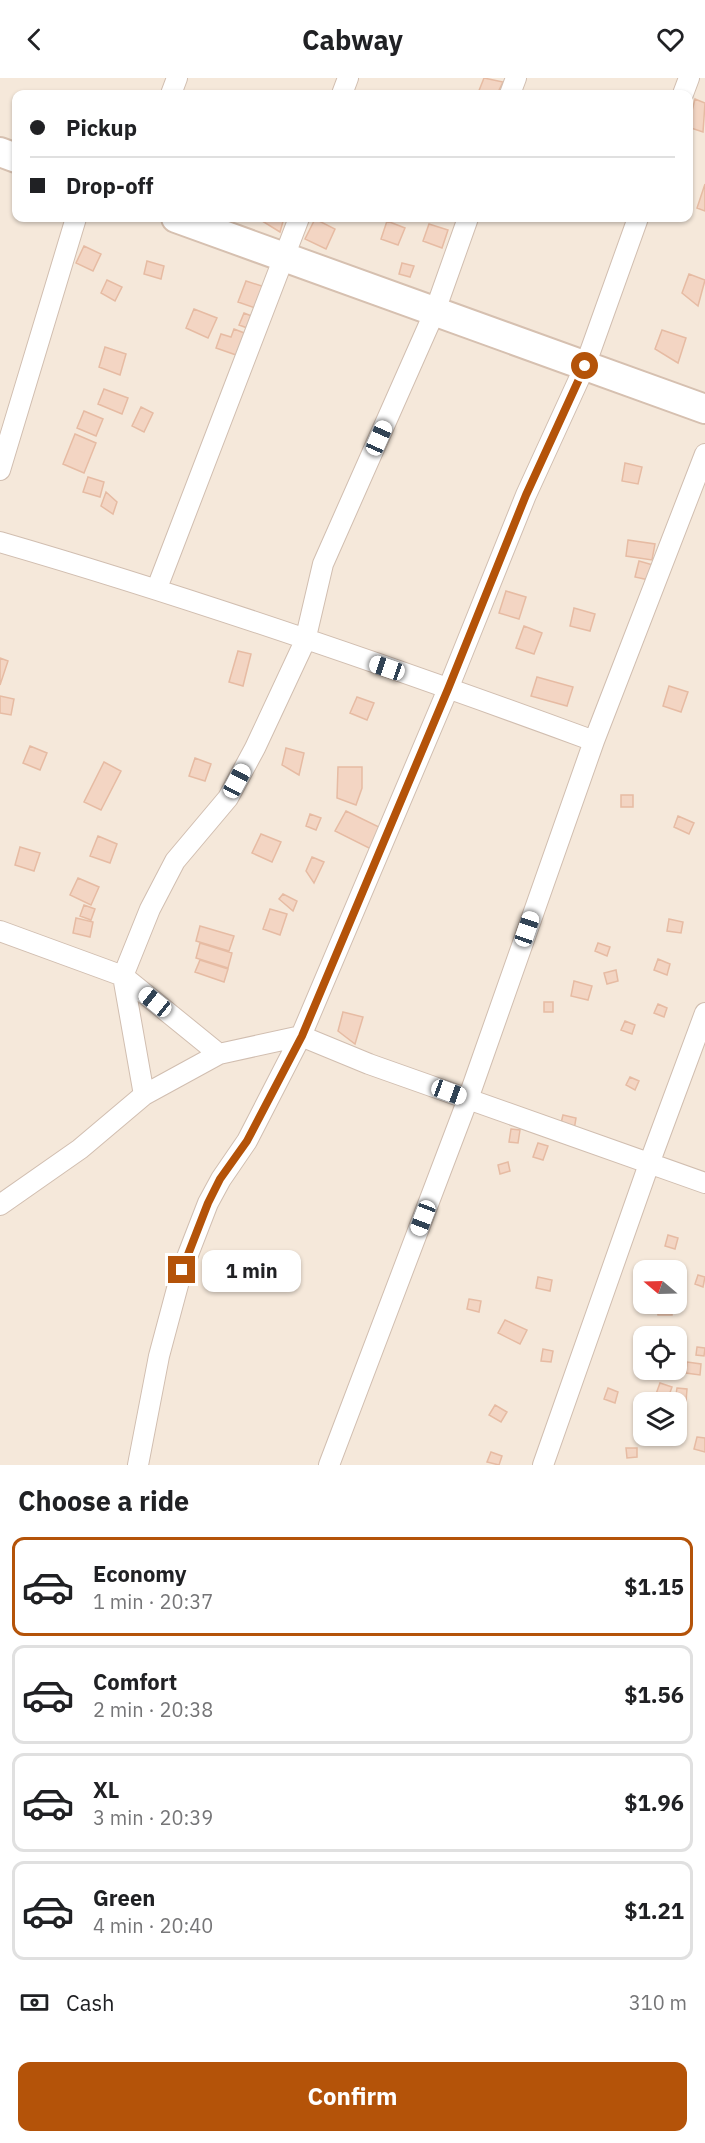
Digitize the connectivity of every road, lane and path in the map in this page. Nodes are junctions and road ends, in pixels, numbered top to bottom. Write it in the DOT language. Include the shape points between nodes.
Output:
graph roads {
  1 [pos="75,222"];
  2 [pos="187,222"];
  3 [pos="297,222"];
  4 [pos="467,222"];
  5 [pos="637,222"];
  6 [pos="284,258"];
  7 [pos="435,311"];
  8 [pos="585,366"];
  9 [pos="705,409"];
  10 [pos="705,454"];
  11 [pos="0,470"];
  12 [pos="0,542"];
  13 [pos="157,588"];
  14 [pos="305,640"];
  15 [pos="448,689"];
  16 [pos="594,741"];
  17 [pos="0,931"];
  18 [pos="123,976"];
  19 [pos="705,1013"];
  20 [pos="302,1036"];
  21 [pos="219,1054"];
  22 [pos="144,1095"];
  23 [pos="468,1099"];
  24 [pos="649,1164"];
  25 [pos="705,1184"];
  26 [pos="0,1205"];
  27 [pos="138,1465"];
  28 [pos="329,1465"];
  29 [pos="543,1465"];
  1 -- 11 [label="street"];
  2 -- 6 [label="street"];
  3 -- 6 [label="street"];
  4 -- 7 [label="street"];
  5 -- 8 [label="street"];
  6 -- 7 [label="street"];
  6 -- 13 [label="street"];
  7 -- 8 [label="street"];
  7 -- 14 [label="street" via="323,564"];
  8 -- 9 [label="street"];
  8 -- 15 [label="street" via="526,495"];
  10 -- 16 [label="street"];
  12 -- 13 [label="street"];
  13 -- 14 [label="street"];
  14 -- 15 [label="street"];
  14 -- 18 [label="street" via="228,798 175,861 150,909"];
  15 -- 16 [label="street"];
  15 -- 20 [label="street"];
  16 -- 23 [label="street"];
  17 -- 18 [label="street"];
  18 -- 21 [label="street"];
  18 -- 22 [label="street"];
  19 -- 24 [label="street"];
  20 -- 21 [label="street"];
  20 -- 23 [label="street"];
  20 -- 27 [label="street" via="247,1141 212,1195 187,1259 159,1356"];
  21 -- 22 [label="street"];
  22 -- 26 [label="street" via="80,1149"];
  23 -- 24 [label="street"];
  23 -- 28 [label="street"];
  24 -- 25 [label="street"];
  24 -- 29 [label="street"];
}
